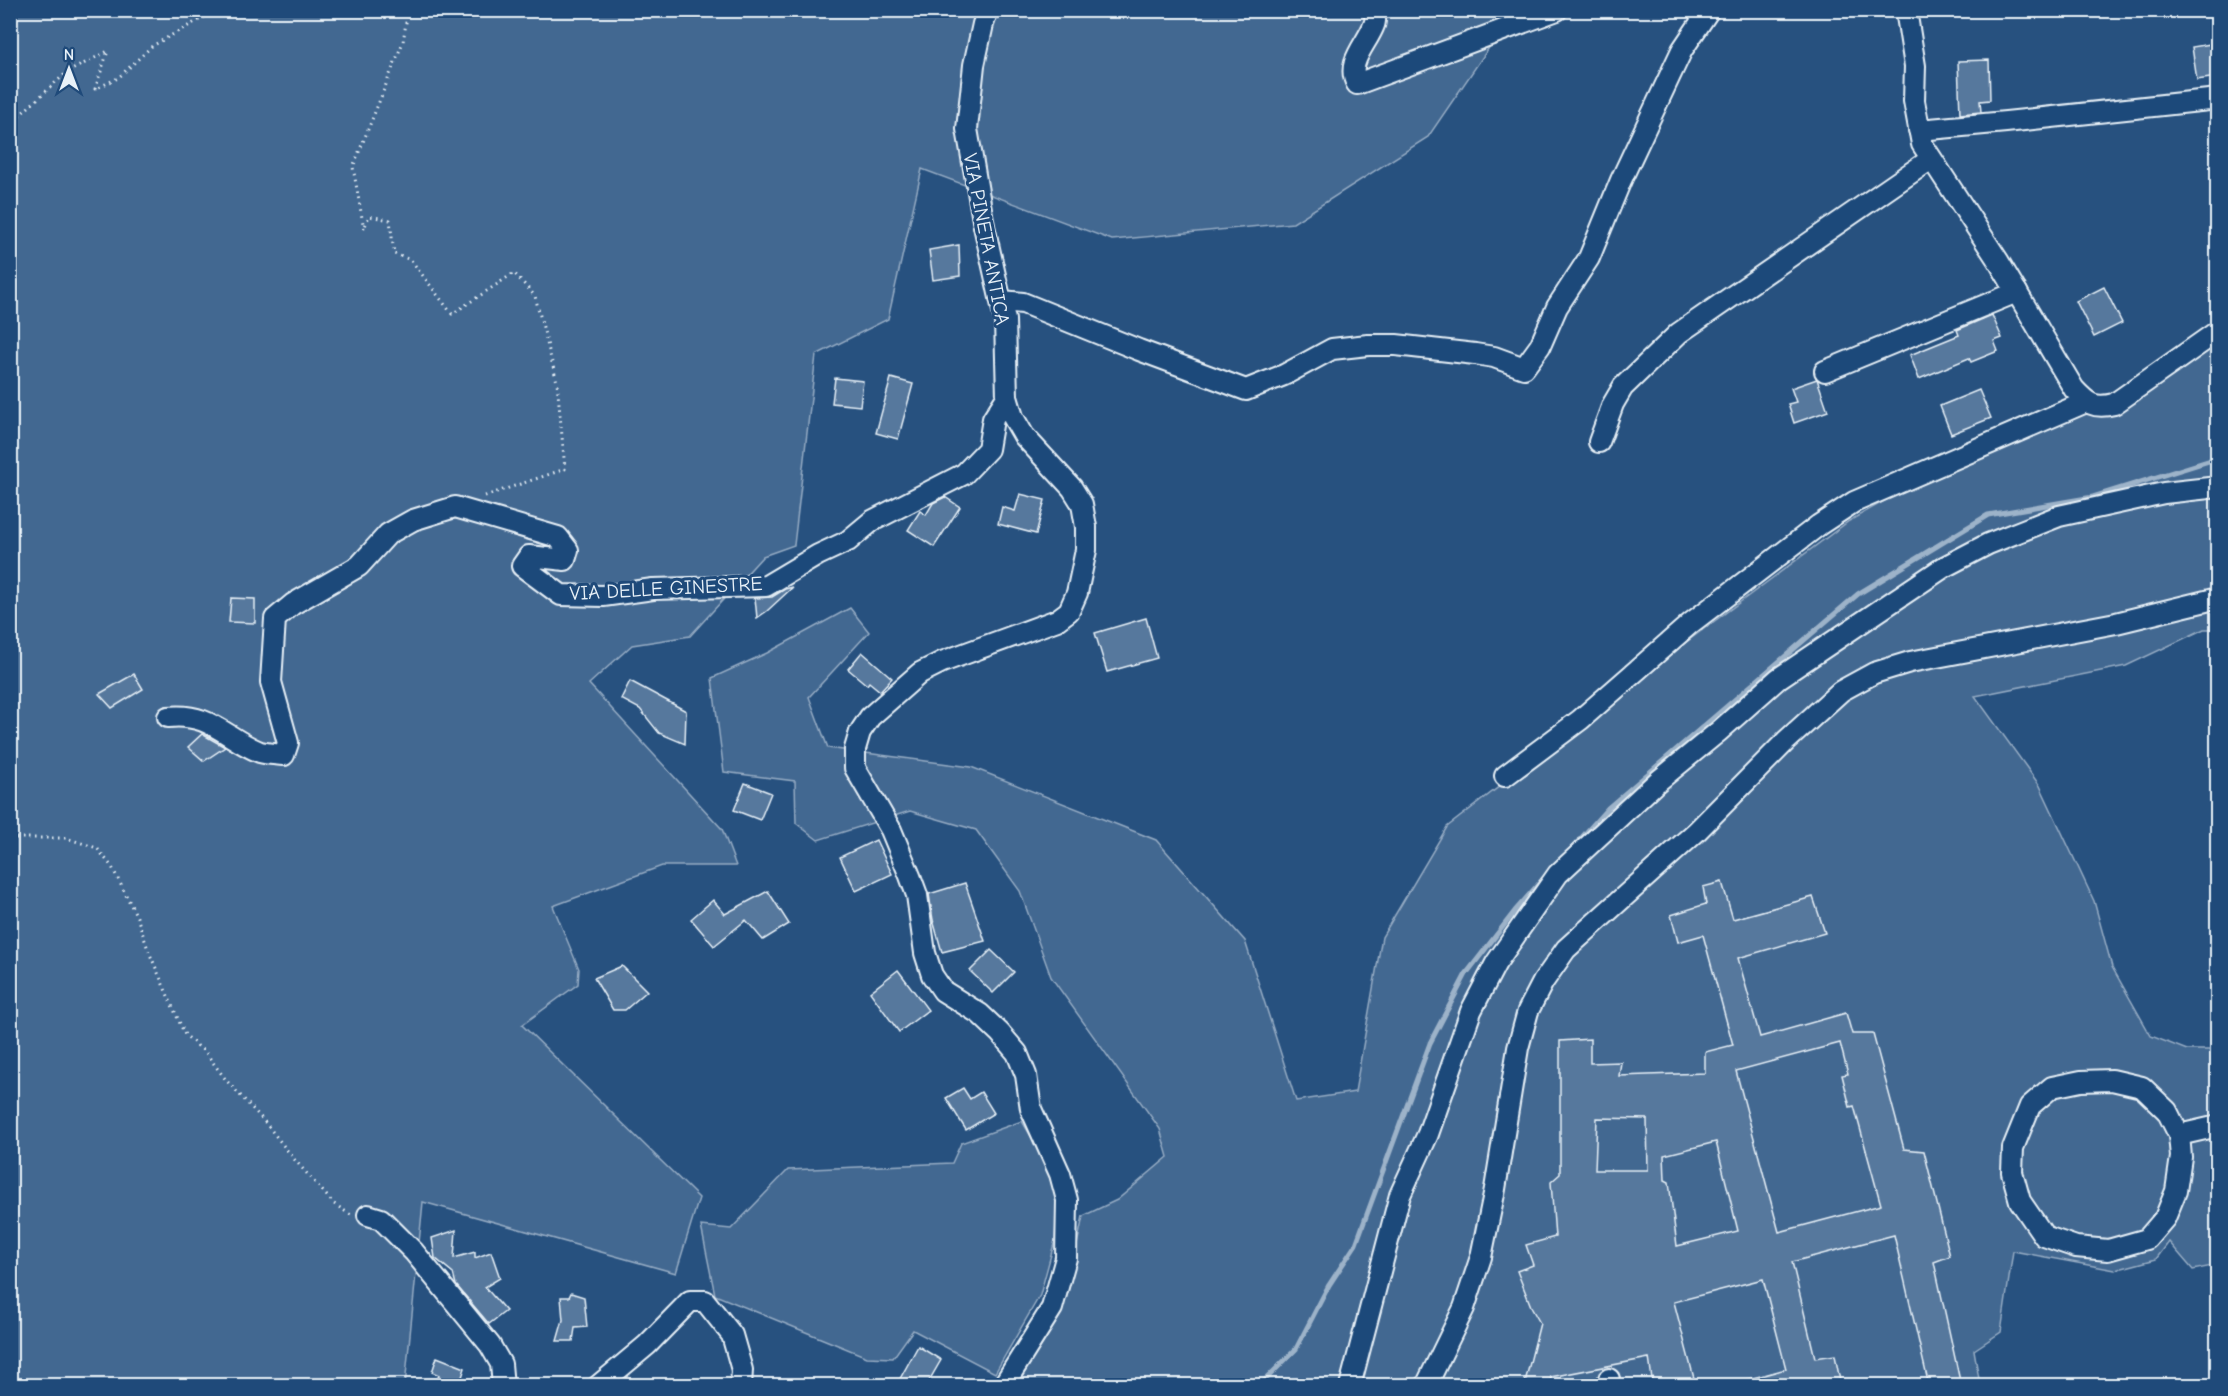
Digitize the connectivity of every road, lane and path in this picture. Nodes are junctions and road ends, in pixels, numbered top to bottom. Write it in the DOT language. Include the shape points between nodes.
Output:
graph roads {
  1 [pos="217,10"];
  2 [pos="408,10"];
  3 [pos="988,10"];
  4 [pos="1375,10"];
  5 [pos="1557,10"];
  6 [pos="1709,10"];
  7 [pos="1906,10"];
  8 [pos="2217,99"];
  9 [pos="10,124"];
  10 [pos="1919,130"];
  11 [pos="1931,159"];
  12 [pos="2017,292"];
  13 [pos="1002,301"];
  14 [pos="2217,331"];
  15 [pos="1825,371"];
  16 [pos="1007,397"];
  17 [pos="2086,402"];
  18 [pos="1599,442"];
  19 [pos="2217,487"];
  20 [pos="455,507"];
  21 [pos="2217,598"];
  22 [pos="168,717"];
  23 [pos="1505,776"];
  24 [pos="10,838"];
  25 [pos="2217,1126"];
  26 [pos="2179,1135"];
  27 [pos="368,1215"];
  28 [pos="503,1386"];
  29 [pos="598,1386"];
  30 [pos="741,1386"];
  31 [pos="1003,1386"];
  32 [pos="1350,1386"];
  33 [pos="1426,1386"];
  1 -- 9 [label="path" via="152,46 118,78 95,89 108,51 66,73"];
  2 -- 20 [label="path" via="403,42 353,166 364,229 369,216 390,220 394,254 411,260 452,314 514,273 535,296 558,393 564,469"];
  3 -- 13 [label="street, VIA PINETA ANTICA" via="975,65 967,129"];
  4 -- 5 [label="street" via="1375,23 1354,63 1357,84"];
  6 -- 13 [label="street" via="1682,50 1620,180 1589,258 1524,368 1475,354 1368,345 1332,349 1246,390 1023,303"];
  7 -- 10 [label="street"];
  8 -- 10 [label="street"];
  10 -- 11 [label="street"];
  11 -- 12 [label="street"];
  11 -- 18 [label="street" via="1679,333 1623,387"];
  12 -- 15 [label="street"];
  12 -- 17 [label="street" via="2074,389"];
  13 -- 16 [label="street, VIA PINETA ANTICA"];
  14 -- 17 [label="street" via="2114,404 2100,407"];
  16 -- 20 [label="street, VIA DELLE GINESTRE" via="993,419 988,449 964,474 872,521 848,541 765,586 561,595 522,567 529,556 565,560 568,550 558,537"];
  16 -- 31 [label="street, VIA PINETA ANTICA" via="1024,436 1082,504 1086,549 1077,593 1069,611 1057,620 920,673 870,717 855,749 855,768 891,830 917,895 932,975 943,992 980,1014 1017,1053 1026,1075 1030,1109 1060,1174 1067,1200 1066,1258 1052,1308"];
  17 -- 23 [label="street" via="1854,502 1683,629 1598,706"];
  19 -- 32 [label="street" via="2164,493 2059,516 1988,544 1944,567 1779,678 1656,782 1558,874 1496,963 1471,1011 1428,1134 1400,1195"];
  20 -- 22 [label="street" via="413,520 388,534 359,566 293,604 275,619 271,682 288,743 284,755 263,753 201,719"];
  21 -- 33 [label="street" via="2116,623 1874,672 1841,691 1696,832 1566,949 1528,1011 1481,1257 1464,1308"];
  24 -- 27 [label="path" via="66,838 97,848 112,867 137,917 185,1035 206,1053 334,1204 350,1215"];
  25 -- 26 [label="street"];
  26 -- 26 [label="street" via="2167,1111 2142,1087 2112,1080 2052,1087 2030,1106 2013,1148 2012,1172 2020,1201 2044,1236 2076,1247 2108,1250 2146,1239 2165,1218 2176,1191 2181,1157"];
  27 -- 28 [label="street" via="381,1219 414,1252 490,1345 501,1364"];
  29 -- 30 [label="street" via="647,1345 690,1301 705,1301 732,1335 742,1370"];
}
